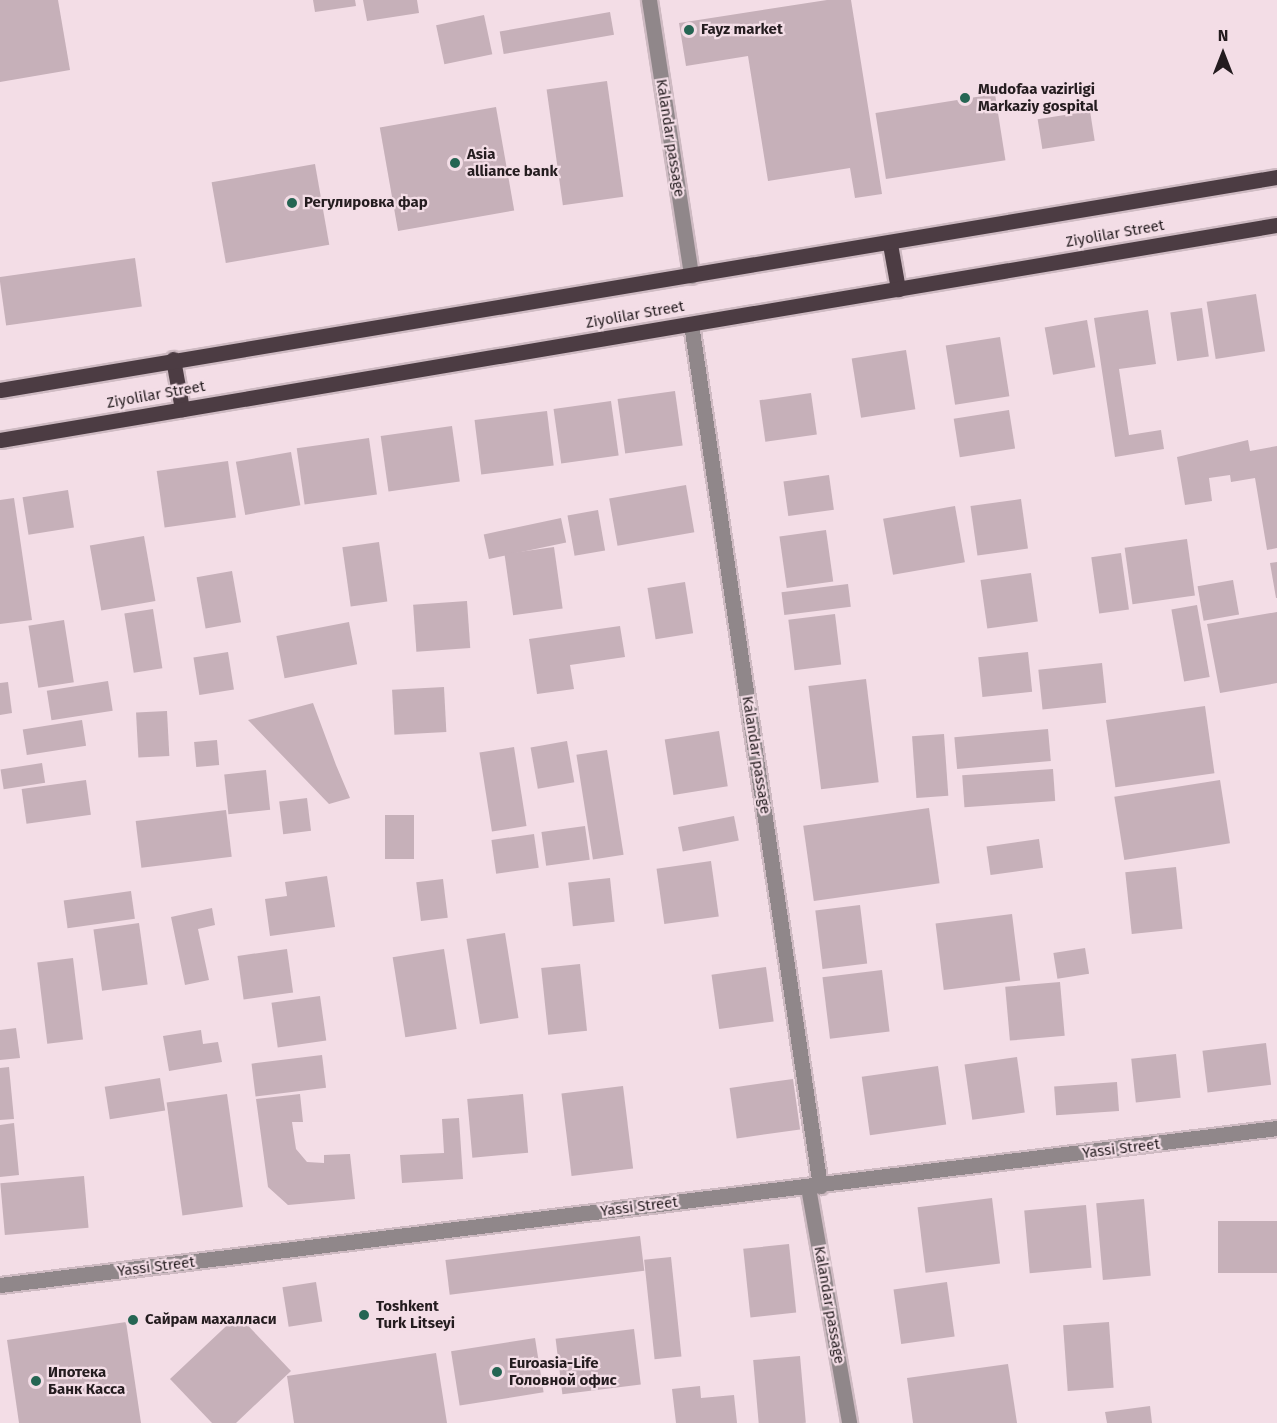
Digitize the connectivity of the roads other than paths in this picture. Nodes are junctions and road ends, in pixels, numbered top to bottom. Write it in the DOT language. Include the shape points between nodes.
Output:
graph roads {
  1 [pos="649,0"];
  2 [pos="1277,177"];
  3 [pos="1277,225"];
  4 [pos="890,244"];
  5 [pos="691,276"];
  6 [pos="898,289"];
  7 [pos="691,324"];
  8 [pos="173,359"];
  9 [pos="0,390"];
  10 [pos="182,409"];
  11 [pos="0,440"];
  12 [pos="1277,1128"];
  13 [pos="814,1186"];
  14 [pos="0,1285"];
  15 [pos="849,1423"];
  1 -- 5 [label="street, Kalandar passage"];
  2 -- 4 [label="main road, Ziyolilar Street"];
  3 -- 6 [label="main road, Ziyolilar Street"];
  4 -- 5 [label="main road, Ziyolilar Street"];
  4 -- 6 [label="main road"];
  5 -- 8 [label="main road, Ziyolilar Street"];
  6 -- 7 [label="main road, Ziyolilar Street"];
  7 -- 10 [label="main road, Ziyolilar Street"];
  7 -- 13 [label="street, Kalandar passage"];
  8 -- 9 [label="main road, Ziyolilar Street"];
  8 -- 10 [label="main road"];
  10 -- 11 [label="main road, Ziyolilar Street"];
  12 -- 13 [label="street, Yassi Street"];
  13 -- 14 [label="street, Yassi Street"];
  13 -- 15 [label="street, Kalandar passage"];
}
